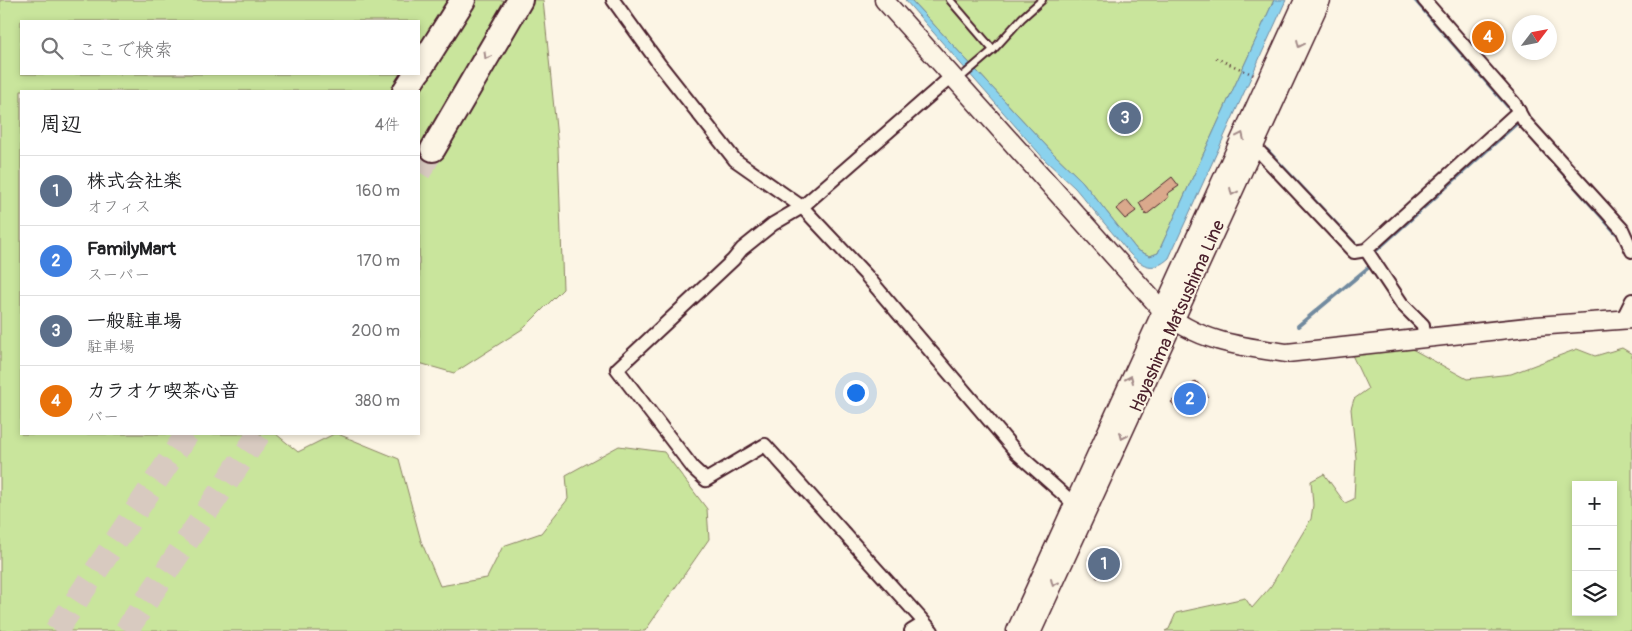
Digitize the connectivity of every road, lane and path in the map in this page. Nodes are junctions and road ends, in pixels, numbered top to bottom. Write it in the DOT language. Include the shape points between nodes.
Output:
graph roads {
  1 [pos="463,0"];
  2 [pos="613,0"];
  3 [pos="884,0"];
  4 [pos="950,0"];
  5 [pos="1042,0"];
  6 [pos="1304,0"];
  7 [pos="1321,0"];
  8 [pos="1424,0"];
  9 [pos="516,7"];
  10 [pos="993,50"];
  11 [pos="1216,58"];
  12 [pos="420,68"];
  13 [pos="1252,74"];
  14 [pos="415,75"];
  15 [pos="959,77"];
  16 [pos="406,90"];
  17 [pos="1515,114"];
  18 [pos="1254,146"];
  19 [pos="433,148"];
  20 [pos="802,207"];
  21 [pos="1632,251"];
  22 [pos="1365,253"];
  23 [pos="1632,300"];
  24 [pos="1167,315"];
  25 [pos="1627,320"];
  26 [pos="1424,337"];
  27 [pos="1073,503"];
  28 [pos="928,627"];
  29 [pos="911,631"];
  30 [pos="1016,631"];
  31 [pos="1032,631"];
  1 -- 12 [label="highway"];
  2 -- 20 [label="street" via="735,160"];
  3 -- 15 [label="main road"];
  4 -- 10 [label="lane"];
  5 -- 10 [label="lane"];
  24 -- 6 [label="main road, Hayashima Matsushima Line, one-way"];
  7 -- 18 [label="main road, Hayashima Matsushima Line, one-way"];
  8 -- 17 [label="street"];
  9 -- 19 [label="highway, one-way"];
  10 -- 15 [label="lane"];
  11 -- 13 [label="path"];
  14 -- 16 [label="highway"];
  15 -- 20 [label="street"];
  15 -- 24 [label="main road"];
  17 -- 21 [label="street" via="1622,229"];
  17 -- 22 [label="street"];
  18 -- 22 [label="street" via="1354,252"];
  18 -- 24 [label="main road, Hayashima Matsushima Line, one-way"];
  20 -- 27 [label="street" via="864,274 1017,453"];
  20 -- 28 [label="street" via="742,248 617,369 693,468 706,480 765,445"];
  22 -- 26 [label="street" via="1402,304 1423,325"];
  23 -- 25 [label="street"];
  24 -- 26 [label="main road" via="1211,337 1287,353"];
  27 -- 24 [label="main road, Hayashima Matsushima Line, one-way"];
  24 -- 31 [label="main road, Hayashima Matsushima Line, one-way"];
  25 -- 26 [label="main road"];
  27 -- 30 [label="main road, Hayashima Matsushima Line"];
  28 -- 29 [label="street"];
}
